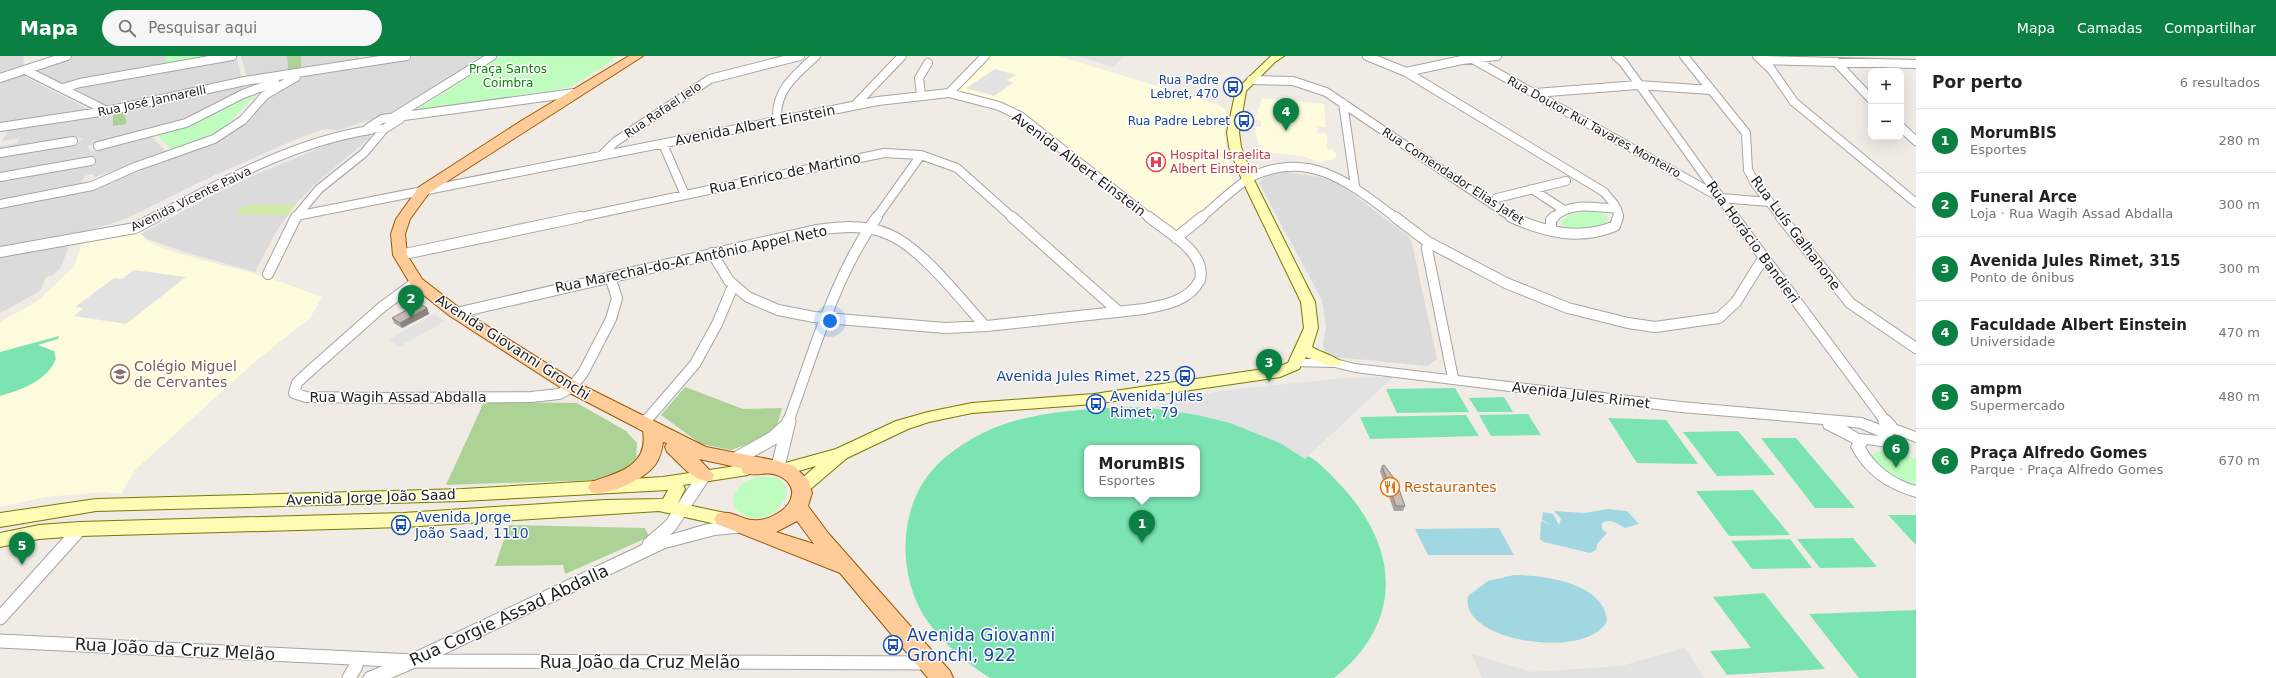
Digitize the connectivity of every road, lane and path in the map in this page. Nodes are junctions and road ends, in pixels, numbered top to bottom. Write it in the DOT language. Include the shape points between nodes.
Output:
graph roads {
  1 [pos="67,56"];
  2 [pos="232,56"];
  3 [pos="367,56"];
  4 [pos="406,56"];
  5 [pos="492,56"];
  6 [pos="637,56"];
  7 [pos="800,56"];
  8 [pos="816,56"];
  9 [pos="902,56"];
  10 [pos="985,56"];
  11 [pos="1279,56"];
  12 [pos="1367,56"];
  13 [pos="1498,56"];
  14 [pos="1616,56"];
  15 [pos="1684,56"];
  16 [pos="1469,57"];
  17 [pos="1760,58"];
  18 [pos="624,59"];
  19 [pos="1836,62"];
  20 [pos="370,63"];
  21 [pos="928,63"];
  22 [pos="1914,66"];
  23 [pos="25,70"];
  24 [pos="1406,72"];
  25 [pos="304,73"];
  26 [pos="0,78"];
  27 [pos="1251,80"];
  28 [pos="274,83"];
  29 [pos="1638,85"];
  30 [pos="62,88"];
  31 [pos="1711,90"];
  32 [pos="949,93"];
  33 [pos="1534,93"];
  34 [pos="574,94"];
  35 [pos="921,95"];
  36 [pos="1868,96"];
  37 [pos="1343,104"];
  38 [pos="856,105"];
  39 [pos="107,111"];
  40 [pos="396,118"];
  41 [pos="777,120"];
  42 [pos="0,127"];
  43 [pos="370,127"];
  44 [pos="384,129"];
  45 [pos="1904,131"];
  46 [pos="73,141"];
  47 [pos="1916,141"];
  48 [pos="663,144"];
  49 [pos="98,146"];
  50 [pos="0,153"];
  51 [pos="921,155"];
  52 [pos="601,156"];
  53 [pos="91,161"];
  54 [pos="0,177"];
  55 [pos="450,180"];
  56 [pos="1248,180"];
  57 [pos="1566,181"];
  58 [pos="1355,186"];
  59 [pos="1532,189"];
  60 [pos="424,190"];
  61 [pos="685,195"];
  62 [pos="1497,198"];
  63 [pos="1721,198"];
  64 [pos="1769,202"];
  65 [pos="1916,203"];
  66 [pos="0,204"];
  67 [pos="1617,209"];
  68 [pos="1564,210"];
  69 [pos="296,216"];
  70 [pos="869,229"];
  71 [pos="1552,231"];
  72 [pos="1176,238"];
  73 [pos="1428,242"];
  74 [pos="0,252"];
  75 [pos="712,253"];
  76 [pos="400,255"];
  77 [pos="1764,257"];
  78 [pos="268,274"];
  79 [pos="610,277"];
  80 [pos="416,282"];
  81 [pos="733,286"];
  82 [pos="1119,312"];
  83 [pos="456,313"];
  84 [pos="825,319"];
  85 [pos="985,326"];
  86 [pos="1304,348"];
  87 [pos="1916,348"];
  88 [pos="1296,363"];
  89 [pos="1335,363"];
  90 [pos="1355,368"];
  91 [pos="1280,372"];
  92 [pos="1453,378"];
  93 [pos="572,387"];
  94 [pos="1808,419"];
  95 [pos="787,425"];
  96 [pos="648,426"];
  97 [pos="1887,429"];
  98 [pos="1916,436"];
  99 [pos="1860,441"];
  100 [pos="841,454"];
  101 [pos="738,465"];
  102 [pos="775,468"];
  103 [pos="705,474"];
  104 [pos="671,481"];
  105 [pos="598,487"];
  106 [pos="1916,492"];
  107 [pos="463,495"];
  108 [pos="800,498"];
  109 [pos="674,507"];
  110 [pos="449,517"];
  111 [pos="0,520"];
  112 [pos="736,525"];
  113 [pos="80,529"];
  114 [pos="0,540"];
  115 [pos="624,560"];
  116 [pos="849,569"];
  117 [pos="0,618"];
  118 [pos="0,641"];
  119 [pos="350,658"];
  120 [pos="413,661"];
  121 [pos="936,671"];
  122 [pos="349,678"];
  123 [pos="372,678"];
  1 -- 23 [label="street"];
  2 -- 30 [label="street"];
  3 -- 20 [label="street"];
  4 -- 20 [label="street, Rua José Jannarelli"];
  5 -- 40 [label="street"];
  6 -- 18 [label="main road, Avenida Giovanni Gronchi"];
  7 -- 52 [label="street, Rua Rafael Ielo" via="728,73 705,82 615,142"];
  8 -- 41 [label="street" via="783,89 776,102"];
  9 -- 38 [label="street"];
  10 -- 32 [label="street"];
  11 -- 27 [label="main road" via="1271,60"];
  12 -- 24 [label="street"];
  13 -- 16 [label="street"];
  14 -- 29 [label="street, Rua Horácio Bandieri"];
  15 -- 31 [label="street, Rua Luís Galhanone"];
  16 -- 24 [label="street"];
  16 -- 33 [label="street, Rua Doutor Rui Tavares Monteiro"];
  17 -- 19 [label="street"];
  17 -- 65 [label="street" via="1794,102"];
  18 -- 34 [label="main road, Avenida Giovanni Gronchi"];
  19 -- 22 [label="street"];
  19 -- 36 [label="street"];
  20 -- 25 [label="street, Rua José Jannarelli"];
  21 -- 35 [label="street" via="918,76 917,84"];
  23 -- 26 [label="street"];
  23 -- 30 [label="street"];
  24 -- 67 [label="street" via="1604,192"];
  25 -- 28 [label="street, Rua José Jannarelli"];
  25 -- 28 [label="street"];
  27 -- 37 [label="street, Rua Comendador Elias Jafet" via="1303,83 1326,92"];
  27 -- 56 [label="main road" via="1241,90 1233,132 1235,147"];
  28 -- 39 [label="street, Rua José Jannarelli" via="245,81"];
  28 -- 49 [label="street" via="243,94 186,123"];
  28 -- 66 [label="street" via="243,120 214,139 135,167 92,186"];
  29 -- 31 [label="street"];
  29 -- 33 [label="street"];
  29 -- 63 [label="street, Rua Horácio Bandieri"];
  30 -- 39 [label="street"];
  31 -- 64 [label="street, Rua Luís Galhanone" via="1746,133 1748,170"];
  32 -- 35 [label="street, Avenida Albert Einstein"];
  32 -- 72 [label="street, Avenida Albert Einstein" via="999,106 1020,116"];
  33 -- 63 [label="street, Rua Doutor Rui Tavares Monteiro"];
  34 -- 40 [label="street"];
  34 -- 55 [label="main road, Avenida Giovanni Gronchi"];
  35 -- 38 [label="street, Avenida Albert Einstein"];
  37 -- 58 [label="street"];
  37 -- 71 [label="street, Rua Comendador Elias Jafet" via="1511,217 1525,224"];
  38 -- 41 [label="street, Avenida Albert Einstein"];
  39 -- 42 [label="street, Rua José Jannarelli"];
  40 -- 43 [label="street, Avenida Vicente Paiva"];
  40 -- 44 [label="street"];
  41 -- 48 [label="street, Avenida Albert Einstein"];
  43 -- 44 [label="street"];
  43 -- 74 [label="street, Avenida Vicente Paiva" via="282,156 126,230"];
  44 -- 69 [label="street" via="378,140 319,189"];
  45 -- 47 [label="street"];
  46 -- 50 [label="street"];
  48 -- 52 [label="street, Avenida Albert Einstein"];
  48 -- 61 [label="street"];
  51 -- 61 [label="street, Rua Enrico de Martino" via="884,153"];
  51 -- 70 [label="street"];
  51 -- 82 [label="street, Rua Enrico de Martino" via="944,162 965,174"];
  52 -- 55 [label="street, Avenida Albert Einstein"];
  53 -- 54 [label="street"];
  55 -- 60 [label="main road, Avenida Giovanni Gronchi"];
  56 -- 58 [label="street" via="1270,170 1295,167 1326,172"];
  56 -- 72 [label="street"];
  56 -- 86 [label="main road" via="1308,302 1311,328"];
  57 -- 59 [label="street"];
  58 -- 73 [label="street"];
  59 -- 62 [label="street"];
  59 -- 68 [label="street"];
  60 -- 69 [label="street"];
  60 -- 76 [label="main road, Avenida Giovanni Gronchi" via="403,219 398,234"];
  61 -- 76 [label="street, Rua Enrico de Martino"];
  63 -- 64 [label="street"];
  63 -- 77 [label="street, Rua Horácio Bandieri"];
  64 -- 87 [label="street, Rua Luís Galhanone" via="1850,303"];
  67 -- 68 [label="street" via="1582,207"];
  67 -- 71 [label="street, Rua Comendador Elias Jafet" via="1618,220 1615,226 1606,231 1582,235"];
  68 -- 71 [label="street" via="1551,220"];
  69 -- 78 [label="street" via="286,230"];
  70 -- 75 [label="street, Rua Marechal-do-Ar Antônio Appel Neto" via="816,230"];
  70 -- 84 [label="street" via="846,267"];
  70 -- 85 [label="street, Rua Marechal-do-Ar Antônio Appel Neto" via="888,233 906,244"];
  72 -- 82 [label="street, Avenida Albert Einstein" via="1191,251 1199,263 1201,277 1197,287 1181,299"];
  73 -- 77 [label="street" via="1481,271 1549,301 1628,324 1655,327 1719,318 1736,302"];
  73 -- 92 [label="street" via="1427,248"];
  75 -- 79 [label="street, Rua Marechal-do-Ar Antônio Appel Neto"];
  75 -- 81 [label="street, Avenida Albert Einstein" via="719,269"];
  76 -- 80 [label="main road, Avenida Giovanni Gronchi"];
  77 -- 97 [label="street, Rua Horácio Bandieri"];
  79 -- 83 [label="street, Rua Marechal-do-Ar Antônio Appel Neto"];
  79 -- 93 [label="street" via="617,294 616,307 600,342"];
  80 -- 83 [label="main road, Avenida Giovanni Gronchi"];
  80 -- 93 [label="street, Rua Wagih Assad Abdalla" via="382,307 303,377 297,383 294,393 306,397 534,396 564,392"];
  81 -- 84 [label="street, Avenida Albert Einstein" via="754,301 776,310"];
  81 -- 96 [label="street" via="717,324 695,364"];
  82 -- 85 [label="street, Avenida Albert Einstein"];
  83 -- 93 [label="main road, Avenida Giovanni Gronchi"];
  84 -- 85 [label="street, Avenida Albert Einstein" via="935,328"];
  84 -- 95 [label="street"];
  86 -- 88 [label="main road"];
  86 -- 89 [label="main road" via="1315,356"];
  88 -- 89 [label="street, Avenida Jules Rimet"];
  88 -- 91 [label="main road"];
  89 -- 90 [label="street, Avenida Jules Rimet"];
  90 -- 91 [label="street, Avenida Jules Rimet"];
  90 -- 92 [label="street, Avenida Jules Rimet"];
  91 -- 100 [label="main road, Avenida Jules Rimet" via="1094,399 972,408 902,425"];
  92 -- 94 [label="street, Avenida Jules Rimet" via="1681,407"];
  93 -- 96 [label="main road, Avenida Giovanni Gronchi"];
  94 -- 97 [label="street, Avenida Jules Rimet" via="1862,423"];
  94 -- 99 [label="street, Avenida Jules Rimet" via="1840,428"];
  95 -- 101 [label="street"];
  95 -- 102 [label="street"];
  96 -- 101 [label="main road, Avenida Giovanni Gronchi" via="701,453"];
  96 -- 103 [label="main road, Avenida Giovanni Gronchi"];
  96 -- 105 [label="main road" via="656,440 655,449 644,465 626,477"];
  97 -- 98 [label="street, Avenida Jules Rimet"];
  97 -- 99 [label="street" via="1887,442 1869,438 1862,438"];
  99 -- 106 [label="street" via="1858,447 1862,455 1880,475"];
  100 -- 102 [label="main road, Avenida Jules Rimet"];
  100 -- 108 [label="main road, Avenida Jules Rimet"];
  101 -- 102 [label="main road"];
  101 -- 103 [label="main road, Avenida Jorge João Saad"];
  102 -- 108 [label="main road" via="795,477"];
  103 -- 104 [label="main road, Avenida Jorge João Saad"];
  103 -- 109 [label="street, Rua Corgie Assad Abdalla"];
  104 -- 105 [label="main road, Avenida Jorge João Saad"];
  104 -- 109 [label="main road" via="677,489"];
  105 -- 107 [label="main road, Avenida Jorge João Saad"];
  107 -- 110 [label="main road" via="446,503 444,510"];
  107 -- 111 [label="main road, Avenida Jorge João Saad" via="96,505"];
  108 -- 112 [label="main road" via="790,517 778,524 757,529"];
  108 -- 116 [label="main road" via="821,539"];
  109 -- 110 [label="main road, Avenida Jorge João Saad" via="604,507"];
  109 -- 112 [label="main road, Avenida Jorge João Saad"];
  109 -- 115 [label="street, Rua Corgie Assad Abdalla" via="672,525"];
  110 -- 113 [label="main road, Avenida Jorge João Saad"];
  112 -- 115 [label="street, Rua Corgie Assad Abdalla" via="698,532 661,543"];
  112 -- 116 [label="main road" via="815,553"];
  113 -- 114 [label="main road, Avenida Jorge João Saad" via="38,532"];
  113 -- 117 [label="street"];
  115 -- 120 [label="street, Rua Corgie Assad Abdalla"];
  116 -- 121 [label="main road"];
  118 -- 119 [label="street, Rua João da Cruz Melão"];
  119 -- 120 [label="street, Rua João da Cruz Melão"];
  119 -- 122 [label="street" via="355,661 356,666"];
  120 -- 121 [label="street, Rua João da Cruz Melão"];
  120 -- 123 [label="street, Rua Corgie Assad Abdalla"];
}
